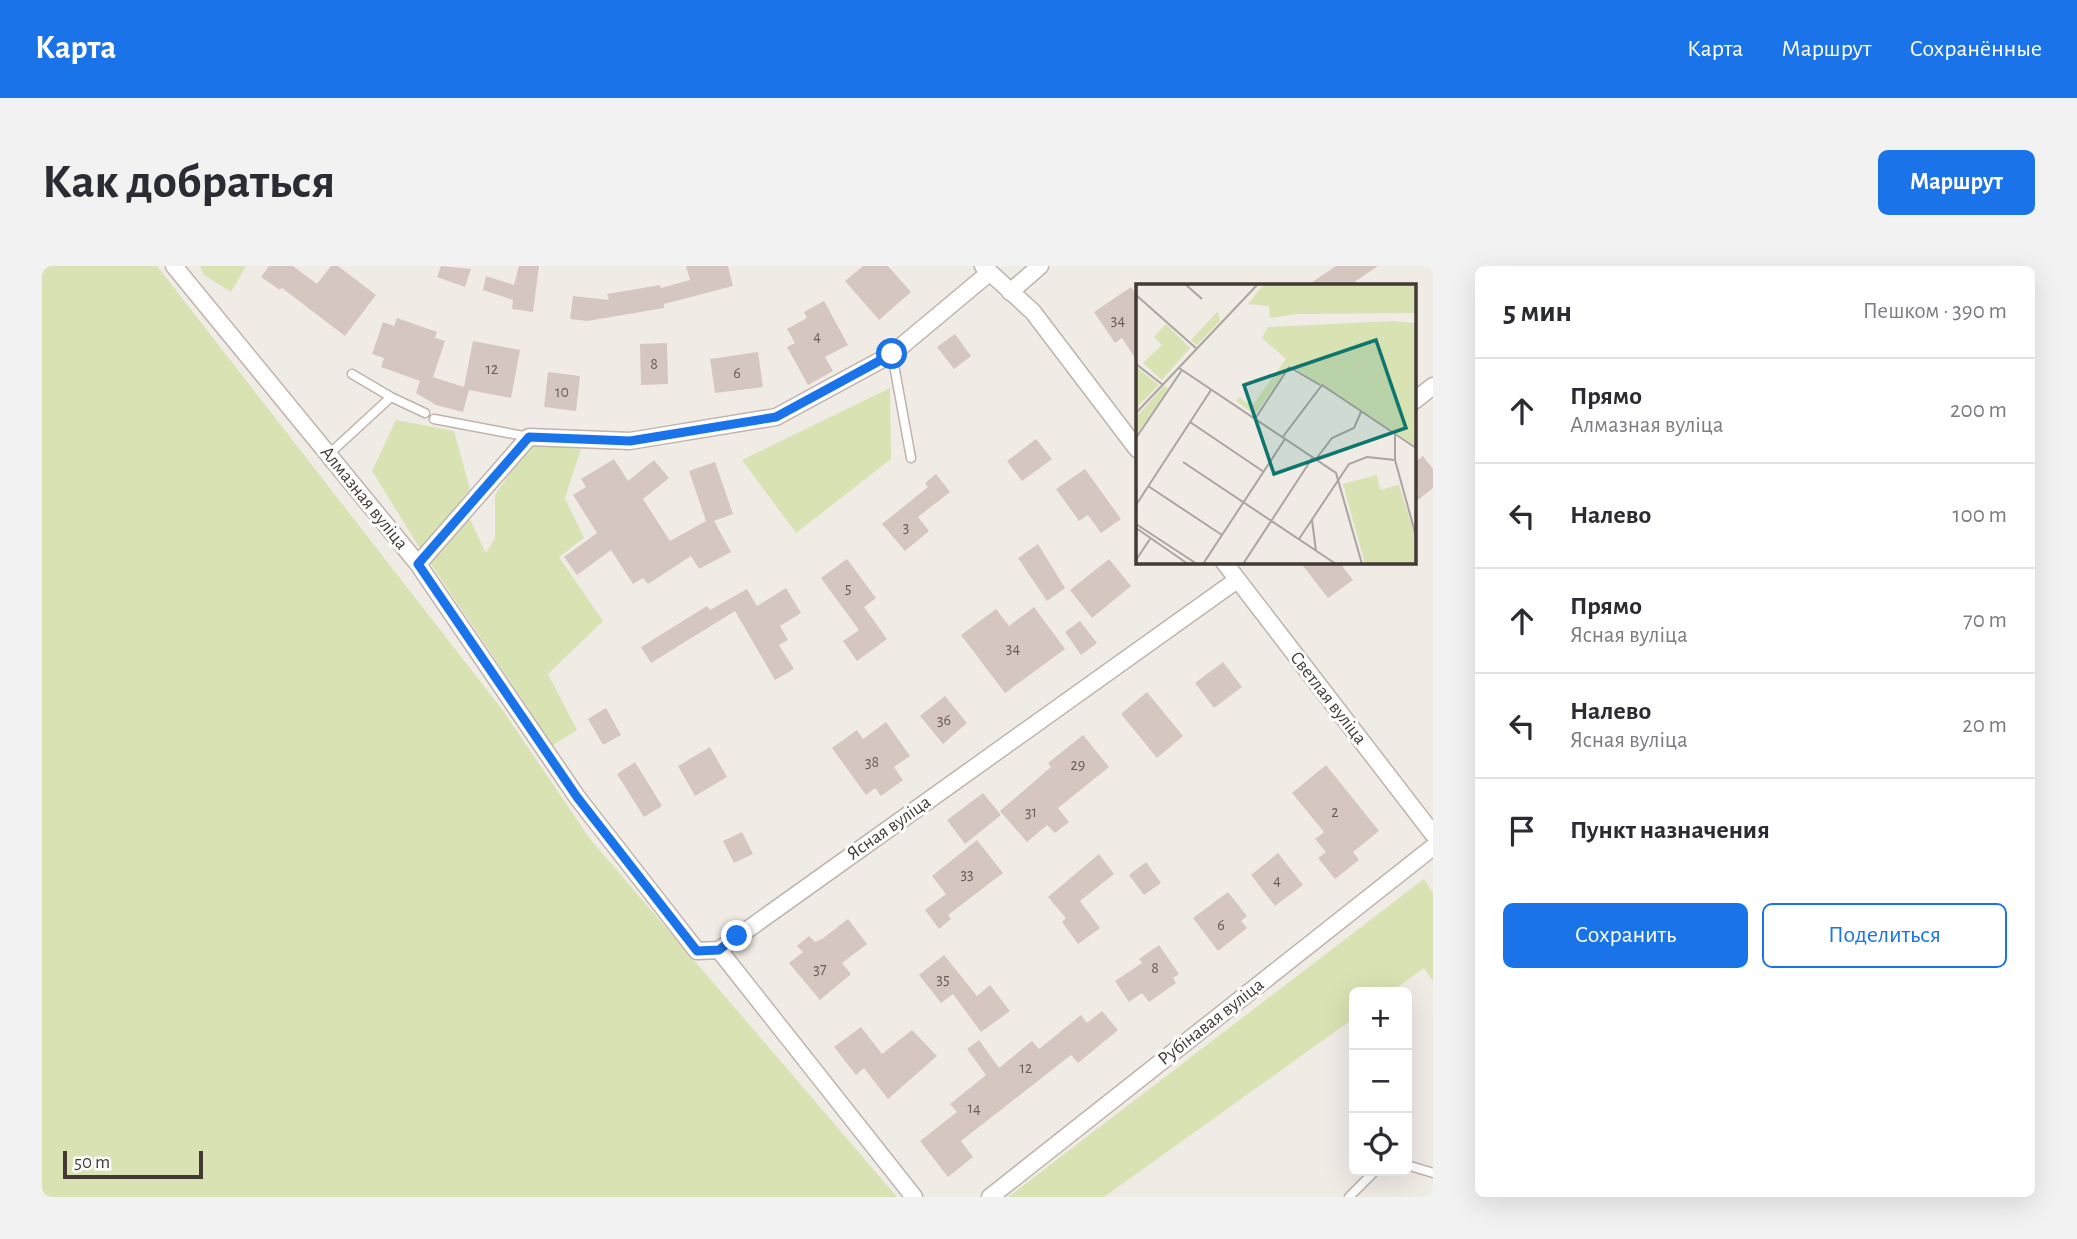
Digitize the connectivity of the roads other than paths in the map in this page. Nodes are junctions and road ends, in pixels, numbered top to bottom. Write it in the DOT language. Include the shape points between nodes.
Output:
graph roads {
  1 [pos="174,266"];
  2 [pos="1040,266"];
  3 [pos="986,269"];
  4 [pos="1010,292"];
  5 [pos="892,354"];
  6 [pos="352,374"];
  7 [pos="1433,386"];
  8 [pos="391,397"];
  9 [pos="1416,399"];
  10 [pos="425,413"];
  11 [pos="434,419"];
  12 [pos="529,437"];
  13 [pos="1136,448"];
  14 [pos="328,455"];
  15 [pos="911,458"];
  16 [pos="418,564"];
  17 [pos="1225,564"];
  18 [pos="1237,580"];
  19 [pos="1433,834"];
  20 [pos="1433,846"];
  21 [pos="719,950"];
  22 [pos="1412,1167"];
  23 [pos="1433,1173"];
  24 [pos="1371,1176"];
  25 [pos="914,1197"];
  26 [pos="990,1197"];
  27 [pos="1349,1197"];
  1 -- 14 [label="street, Алмазная вуліца"];
  2 -- 4 [label="street"];
  3 -- 4 [label="street"];
  3 -- 5 [label="street"];
  4 -- 13 [label="street" via="1032,312"];
  5 -- 12 [label="street" via="776,417 630,441"];
  5 -- 15 [label="lane"];
  6 -- 8 [label="lane"];
  7 -- 9 [label="street"];
  8 -- 10 [label="lane"];
  8 -- 14 [label="lane"];
  11 -- 12 [label="lane"];
  12 -- 16 [label="street, Алмазная вуліца"];
  14 -- 16 [label="street, Алмазная вуліца"];
  16 -- 21 [label="street" via="577,797 697,951"];
  17 -- 18 [label="street, Светлая вуліца"];
  18 -- 19 [label="street, Светлая вуліца"];
  18 -- 21 [label="street, Ясная вуліца"];
  20 -- 26 [label="street, Рубінавая вуліца"];
  21 -- 25 [label="street"];
  22 -- 23 [label="lane"];
  24 -- 27 [label="lane"];
}
